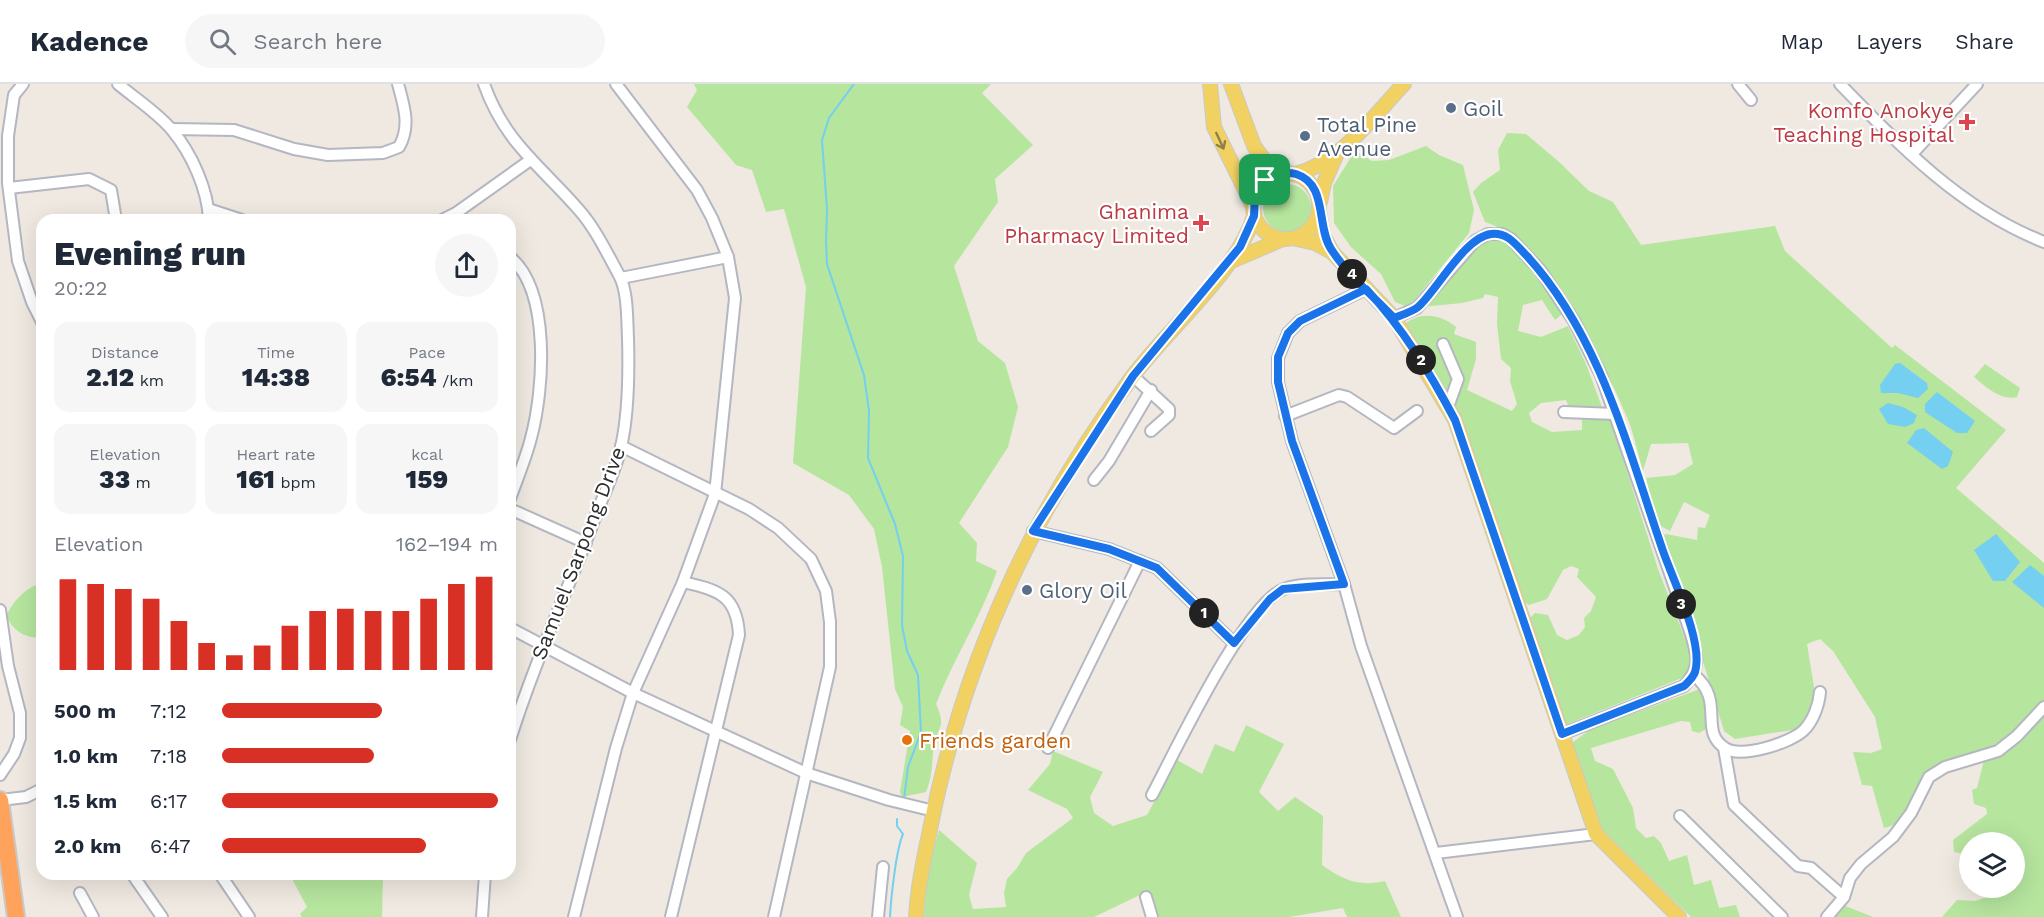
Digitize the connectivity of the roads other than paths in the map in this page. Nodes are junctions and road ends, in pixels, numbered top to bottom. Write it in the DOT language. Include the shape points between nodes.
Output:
graph roads {
  1 [pos="10,84"];
  2 [pos="23,84"];
  3 [pos="118,84"];
  4 [pos="398,84"];
  5 [pos="484,84"];
  6 [pos="616,84"];
  7 [pos="1210,84"];
  8 [pos="1231,84"];
  9 [pos="1404,84"];
  10 [pos="1738,84"];
  11 [pos="1840,84"];
  12 [pos="1977,84"];
  13 [pos="14,95"];
  14 [pos="1751,100"];
  15 [pos="172,129"];
  16 [pos="1337,153"];
  17 [pos="1912,154"];
  18 [pos="529,161"];
  19 [pos="1295,174"];
  20 [pos="1275,175"];
  21 [pos="9,188"];
  22 [pos="1319,208"];
  23 [pos="1254,211"];
  24 [pos="456,213"];
  25 [pos="115,214"];
  26 [pos="209,214"];
  27 [pos="1288,239"];
  28 [pos="2044,243"];
  29 [pos="1332,252"];
  30 [pos="728,257"];
  31 [pos="516,264"];
  32 [pos="1228,265"];
  33 [pos="621,278"];
  34 [pos="1366,289"];
  35 [pos="36,310"];
  36 [pos="1394,318"];
  37 [pos="1443,344"];
  38 [pos="1133,376"];
  39 [pos="1151,390"];
  40 [pos="1448,407"];
  41 [pos="1417,411"];
  42 [pos="1564,412"];
  43 [pos="1615,414"];
  44 [pos="1285,416"];
  45 [pos="1151,431"];
  46 [pos="621,447"];
  47 [pos="1094,480"];
  48 [pos="516,481"];
  49 [pos="715,494"];
  50 [pos="516,512"];
  51 [pos="1033,531"];
  52 [pos="586,543"];
  53 [pos="1140,561"];
  54 [pos="683,582"];
  55 [pos="1344,584"];
  56 [pos="0,610"];
  57 [pos="516,630"];
  58 [pos="544,643"];
  59 [pos="1234,643"];
  60 [pos="1694,675"];
  61 [pos="1820,692"];
  62 [pos="633,693"];
  63 [pos="2044,707"];
  64 [pos="516,723"];
  65 [pos="716,730"];
  66 [pos="1562,734"];
  67 [pos="1048,748"];
  68 [pos="1724,748"];
  69 [pos="806,773"];
  70 [pos="0,776"];
  71 [pos="36,792"];
  72 [pos="1152,795"];
  73 [pos="0,800"];
  74 [pos="934,811"];
  75 [pos="1680,816"];
  76 [pos="1596,834"];
  77 [pos="1436,854"];
  78 [pos="883,867"];
  79 [pos="136,880"];
  80 [pos="224,880"];
  81 [pos="485,880"];
  82 [pos="6,886"];
  83 [pos="80,893"];
  84 [pos="1146,897"];
  85 [pos="1844,897"];
  86 [pos="16,917"];
  87 [pos="93,917"];
  88 [pos="162,917"];
  89 [pos="249,917"];
  90 [pos="482,917"];
  91 [pos="574,917"];
  92 [pos="671,917"];
  93 [pos="774,917"];
  94 [pos="878,917"];
  95 [pos="916,917"];
  96 [pos="1152,917"];
  97 [pos="1457,917"];
  98 [pos="1679,917"];
  99 [pos="1782,917"];
  100 [pos="1827,917"];
  1 -- 13 [label="street"];
  2 -- 13 [label="street"];
  3 -- 15 [label="street"];
  4 -- 15 [label="street" via="406,133 399,147 382,153 310,153 234,130"];
  5 -- 18 [label="street, Samuel Sarpong Drive" via="509,136"];
  6 -- 30 [label="street" via="697,190"];
  7 -- 23 [label="main road, one-way" via="1214,127"];
  8 -- 20 [label="main road" via="1254,146"];
  9 -- 16 [label="main road"];
  10 -- 14 [label="street"];
  11 -- 17 [label="street"];
  12 -- 17 [label="street"];
  13 -- 21 [label="street" via="7,153"];
  15 -- 26 [label="street" via="190,158"];
  16 -- 19 [label="main road"];
  16 -- 22 [label="main road" via="1324,183"];
  17 -- 28 [label="street" via="1956,194"];
  18 -- 24 [label="street"];
  18 -- 33 [label="street, Samuel Sarpong Drive" via="579,210"];
  19 -- 20 [label="main road"];
  19 -- 22 [label="main road" via="1314,187"];
  20 -- 23 [label="main road" via="1261,184"];
  21 -- 25 [label="street" via="90,179 111,190"];
  21 -- 35 [label="street" via="18,261"];
  22 -- 27 [label="main road" via="1312,227"];
  22 -- 29 [label="main road" via="1323,235"];
  23 -- 27 [label="main road" via="1263,230"];
  23 -- 32 [label="main road" via="1245,240"];
  27 -- 29 [label="main road" via="1315,243"];
  27 -- 32 [label="main road" via="1251,251"];
  29 -- 34 [label="main road"];
  30 -- 33 [label="street"];
  30 -- 49 [label="street" via="735,298"];
  31 -- 48 [label="street" via="527,277 535,299 540,333 531,437"];
  32 -- 38 [label="main road"];
  33 -- 46 [label="street, Samuel Sarpong Drive" via="628,371"];
  34 -- 36 [label="main road"];
  34 -- 44 [label="street" via="1300,321 1288,333 1278,357"];
  36 -- 40 [label="main road"];
  36 -- 43 [label="street" via="1417,309 1475,241 1488,234 1502,234 1540,270 1574,321"];
  37 -- 40 [label="street" via="1458,379"];
  38 -- 39 [label="street"];
  38 -- 51 [label="main road"];
  39 -- 45 [label="street" via="1169,409 1169,415"];
  39 -- 47 [label="street"];
  40 -- 66 [label="main road"];
  41 -- 44 [label="street" via="1394,428 1339,395"];
  42 -- 43 [label="street"];
  43 -- 60 [label="street" via="1690,631 1696,652"];
  44 -- 55 [label="street"];
  46 -- 49 [label="street"];
  46 -- 52 [label="street, Samuel Sarpong Drive"];
  49 -- 54 [label="street"];
  49 -- 69 [label="street" via="778,528 811,559 826,591 830,667"];
  50 -- 52 [label="street"];
  51 -- 53 [label="street" via="1109,549"];
  51 -- 74 [label="main road" via="992,619 965,696"];
  52 -- 58 [label="street, Samuel Sarpong Drive"];
  53 -- 59 [label="street" via="1157,568"];
  53 -- 67 [label="street"];
  54 -- 62 [label="street"];
  54 -- 65 [label="street" via="722,594 733,605 738,618 739,635"];
  55 -- 59 [label="street" via="1283,589"];
  55 -- 77 [label="street" via="1408,785"];
  56 -- 70 [label="street" via="20,713 20,738"];
  57 -- 58 [label="street"];
  58 -- 62 [label="street"];
  58 -- 64 [label="street, Samuel Sarpong Drive"];
  59 -- 72 [label="street"];
  60 -- 66 [label="street" via="1684,686"];
  60 -- 68 [label="street" via="1707,685 1713,707 1710,725"];
  61 -- 68 [label="street" via="1812,718 1794,738 1758,750 1736,753"];
  62 -- 65 [label="street"];
  62 -- 91 [label="street"];
  63 -- 85 [label="street" via="1998,751 1945,767 1929,777 1911,813 1893,837 1861,864 1850,878"];
  65 -- 69 [label="street"];
  65 -- 92 [label="street"];
  66 -- 76 [label="main road"];
  68 -- 85 [label="street" via="1734,805 1798,866 1811,868"];
  69 -- 74 [label="street"];
  69 -- 93 [label="street"];
  71 -- 73 [label="street"];
  73 -- 82 [label="highway"];
  74 -- 95 [label="main road"];
  75 -- 99 [label="street"];
  76 -- 77 [label="street"];
  76 -- 98 [label="main road"];
  77 -- 97 [label="street"];
  78 -- 94 [label="street"];
  79 -- 88 [label="street"];
  80 -- 89 [label="street"];
  81 -- 90 [label="street"];
  82 -- 86 [label="highway"];
  83 -- 87 [label="street"];
  84 -- 96 [label="street"];
  85 -- 100 [label="street"];
}
